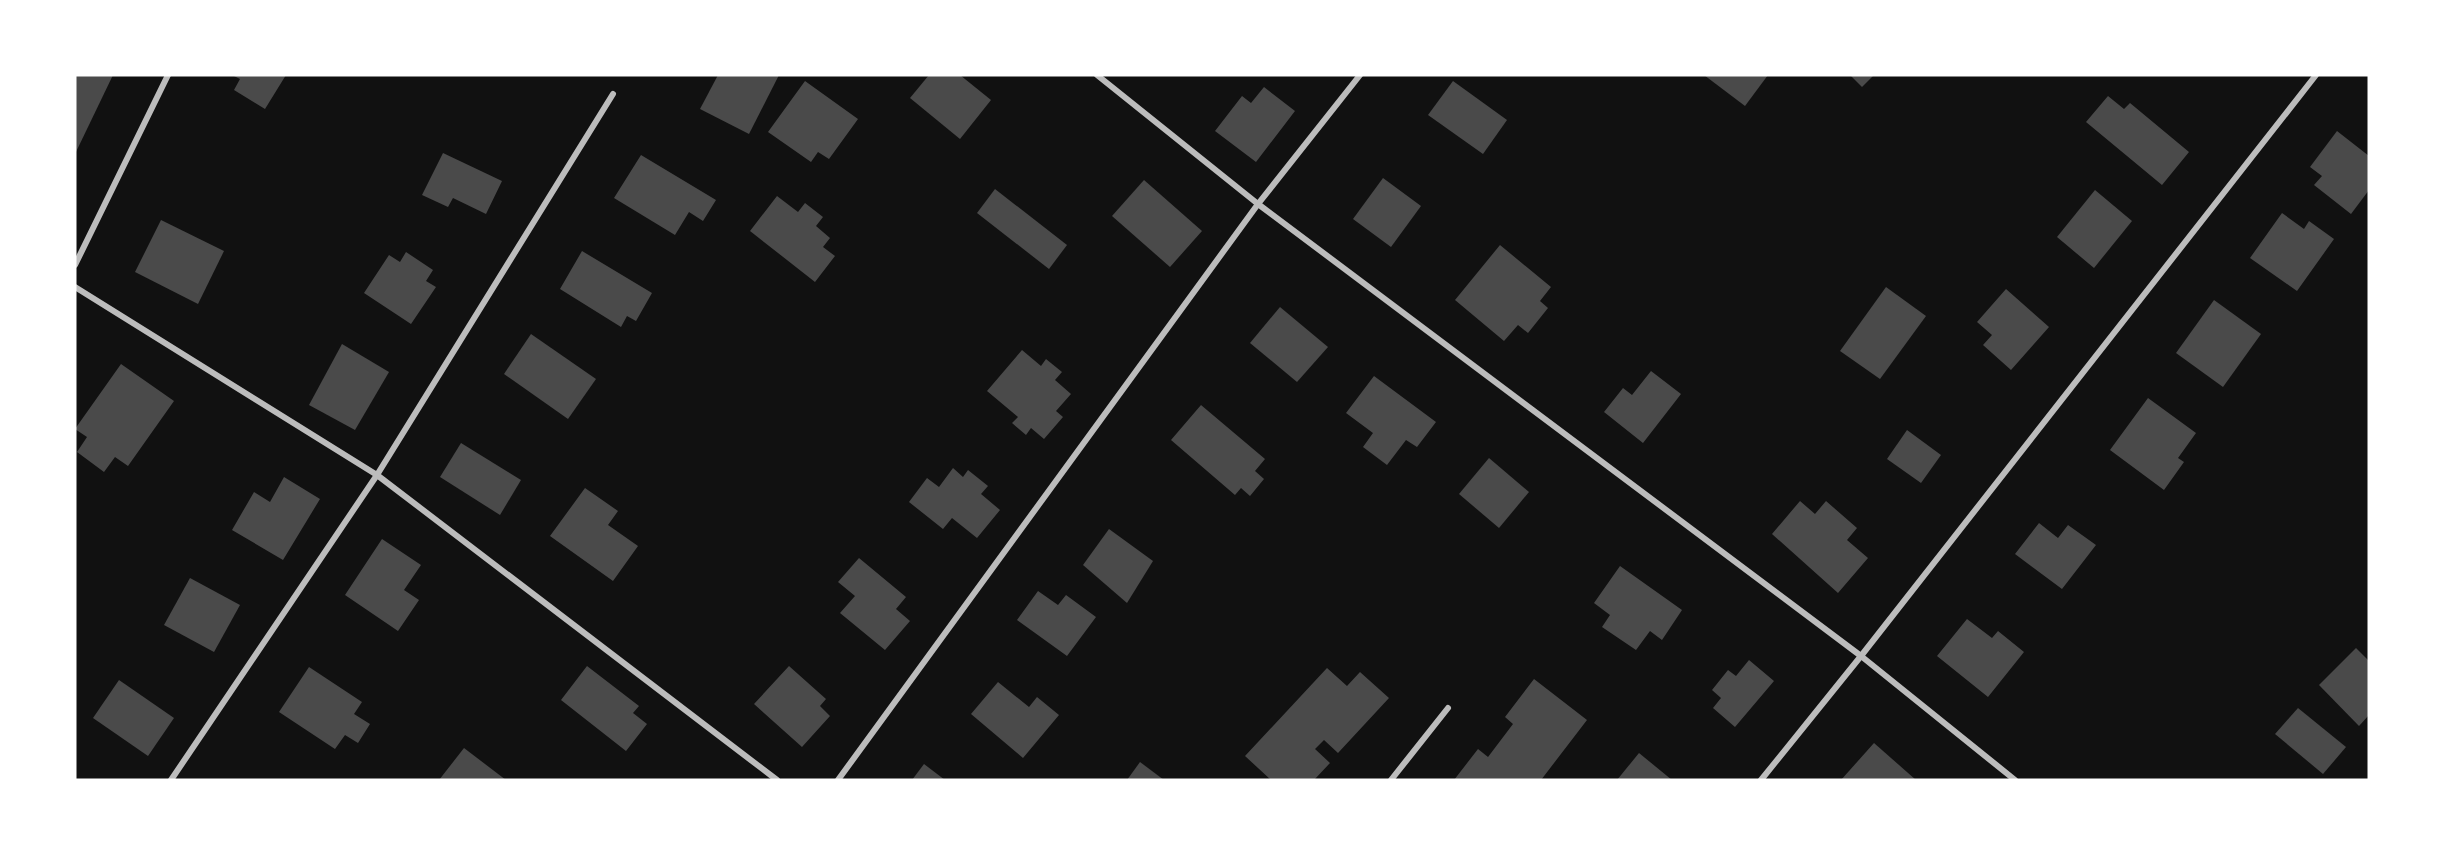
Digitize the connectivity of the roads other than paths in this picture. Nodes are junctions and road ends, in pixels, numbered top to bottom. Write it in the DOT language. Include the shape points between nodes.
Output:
graph roads {
  1 [pos="168,75"];
  2 [pos="1097,75"];
  3 [pos="1360,75"];
  4 [pos="2316,75"];
  5 [pos="613,94"];
  6 [pos="1258,204"];
  7 [pos="75,265"];
  8 [pos="75,287"];
  9 [pos="377,475"];
  10 [pos="1861,656"];
  11 [pos="1448,708"];
  12 [pos="171,780"];
  13 [pos="777,780"];
  14 [pos="838,780"];
  15 [pos="1391,780"];
  16 [pos="1761,780"];
  17 [pos="2015,780"];
  1 -- 7 [label="street"];
  2 -- 6 [label="street"];
  3 -- 6 [label="street"];
  4 -- 10 [label="street"];
  5 -- 9 [label="street"];
  6 -- 10 [label="street"];
  6 -- 14 [label="street"];
  8 -- 9 [label="street"];
  9 -- 12 [label="street"];
  9 -- 13 [label="street"];
  10 -- 16 [label="street"];
  10 -- 17 [label="street"];
  11 -- 15 [label="street"];
}
